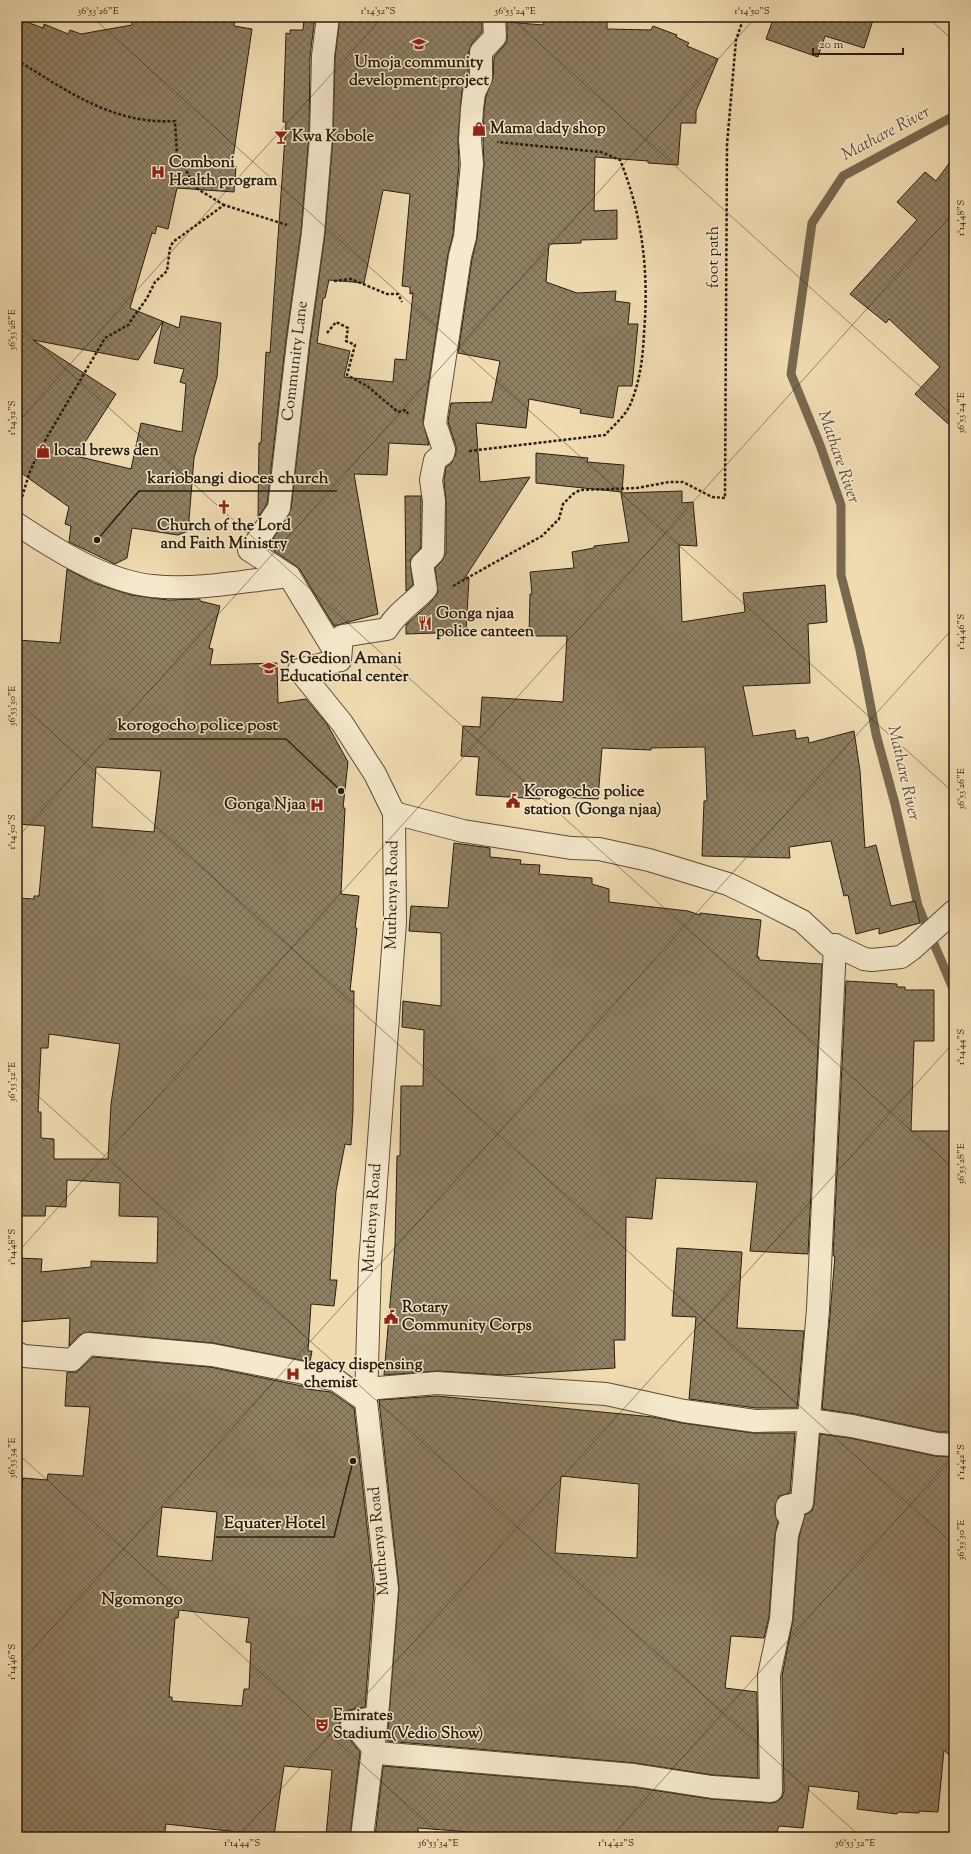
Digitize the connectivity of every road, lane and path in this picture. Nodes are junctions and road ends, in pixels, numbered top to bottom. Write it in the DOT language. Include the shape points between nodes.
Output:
graph roads {
  1 [pos="328,17"];
  2 [pos="494,17"];
  3 [pos="744,17"];
  4 [pos="17,60"];
  5 [pos="470,140"];
  6 [pos="224,205"];
  7 [pos="313,233"];
  8 [pos="348,328"];
  9 [pos="411,417"];
  10 [pos="443,454"];
  11 [pos="21,500"];
  12 [pos="17,524"];
  13 [pos="289,576"];
  14 [pos="426,589"];
  15 [pos="340,660"];
  16 [pos="394,812"];
  17 [pos="954,911"];
  18 [pos="835,945"];
  19 [pos="17,1353"];
  20 [pos="366,1395"];
  21 [pos="809,1420"];
  22 [pos="954,1445"];
  23 [pos="377,1717"];
  24 [pos="362,1837"];
  1 -- 7 [label="street, Community Lane"];
  2 -- 5 [label="street" via="495,37 481,52 481,78 474,93"];
  3 -- 14 [label="path, foot path" via="736,40 727,145 725,498 712,497 682,482 637,488 580,490 563,504 559,519 542,536 440,594"];
  4 -- 6 [label="path" via="94,106 156,123 176,122 177,155 196,188"];
  5 -- 10 [label="street" via="472,164 465,237 435,423"];
  5 -- 10 [label="path" via="601,152 620,160 636,208 644,250 646,307 643,352 630,406 605,436"];
  6 -- 7 [label="path"];
  6 -- 11 [label="path" via="173,242 167,271 155,282 128,325 104,338 43,444 30,471"];
  7 -- 13 [label="street, Community Lane" via="279,508 249,550"];
  8 -- 9 [label="path" via="346,341 355,345 347,375 367,386 398,412 406,410"];
  10 -- 14 [label="street" via="435,460 430,480 434,501 434,532 433,553 422,564"];
  12 -- 13 [label="street" via="80,563 151,586 192,587"];
  13 -- 15 [label="street, Community Lane"];
  14 -- 15 [label="street" via="394,617 387,629 342,636"];
  15 -- 16 [label="street, Muthenya Road" via="299,670 342,723 375,774"];
  16 -- 18 [label="street" via="463,831 571,848 599,849 649,860 728,884 802,921 829,946"];
  16 -- 20 [label="street, Muthenya Road" via="395,922 370,1264"];
  17 -- 18 [label="street" via="901,957 864,959"];
  18 -- 21 [label="street" via="818,1308"];
  19 -- 20 [label="street" via="24,1356 72,1360 88,1344 212,1355 336,1380"];
  20 -- 21 [label="street" via="437,1383 606,1394 684,1411 755,1421"];
  20 -- 23 [label="street, Muthenya Road" via="387,1589"];
  21 -- 22 [label="street"];
  21 -- 23 [label="street" via="802,1503 787,1506 787,1514 793,1515 787,1535 781,1619 769,1675 771,1791 712,1787 634,1775 377,1753 352,1722"];
  23 -- 24 [label="street, Muthenya Road"];
}
